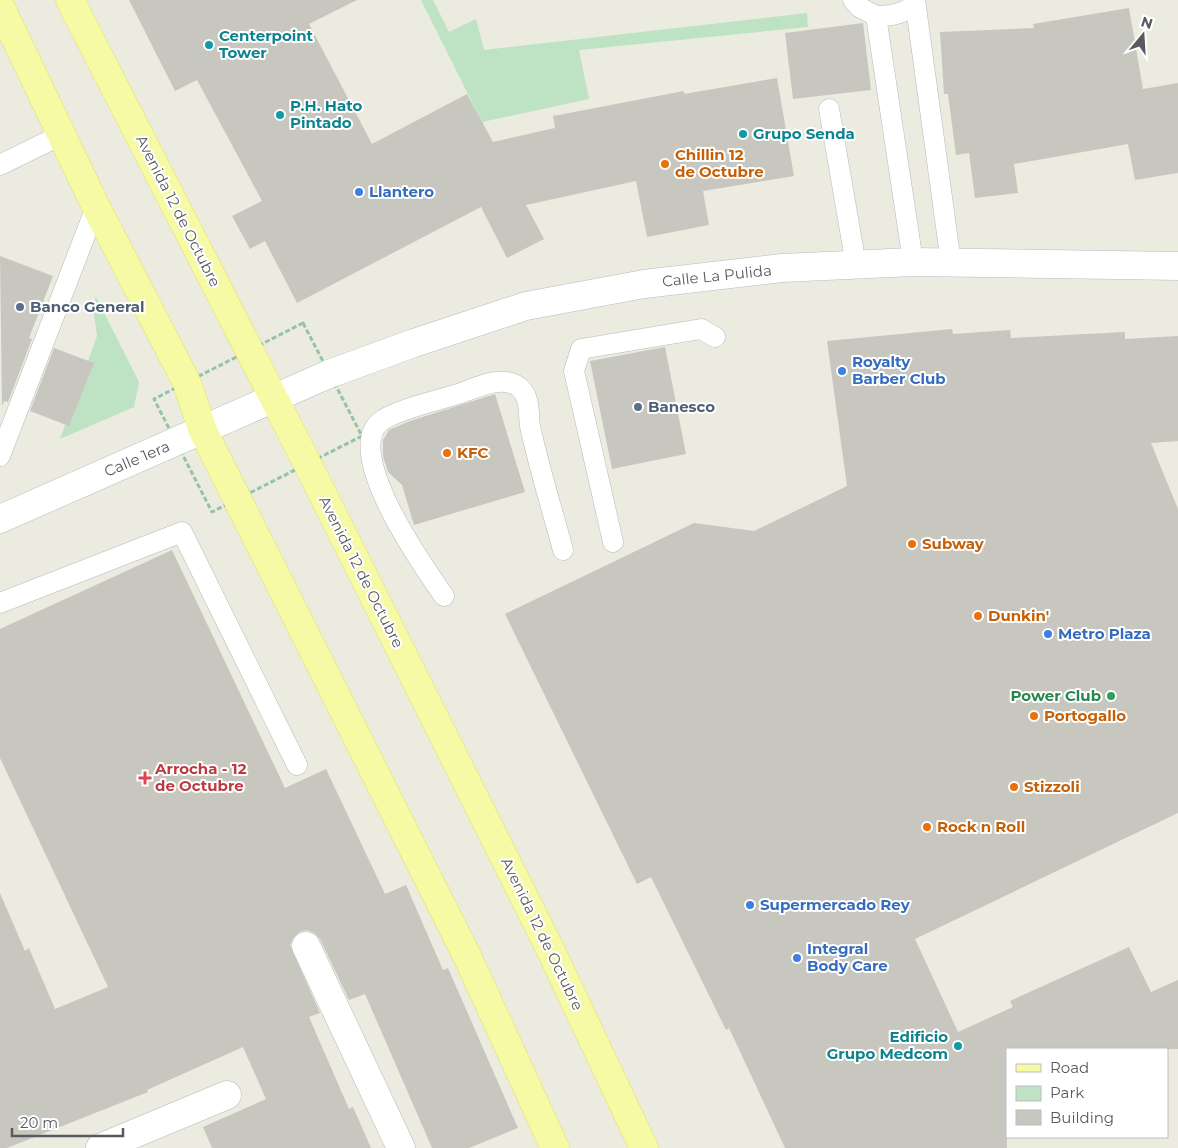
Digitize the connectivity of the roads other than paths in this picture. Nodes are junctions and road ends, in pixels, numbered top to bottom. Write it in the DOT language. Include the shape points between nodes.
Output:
graph roads {
  1 [pos="70,0"];
  2 [pos="853,0"];
  3 [pos="915,2"];
  4 [pos="0,6"];
  5 [pos="876,16"];
  6 [pos="829,109"];
  7 [pos="61,135"];
  8 [pos="0,164"];
  9 [pos="96,207"];
  10 [pos="913,262"];
  11 [pos="951,263"];
  12 [pos="856,265"];
  13 [pos="1178,266"];
  14 [pos="715,337"];
  15 [pos="274,400"];
  16 [pos="204,430"];
  17 [pos="0,456"];
  18 [pos="0,518"];
  19 [pos="613,542"];
  20 [pos="563,550"];
  21 [pos="444,596"];
  22 [pos="0,603"];
  23 [pos="297,765"];
  24 [pos="306,946"];
  25 [pos="227,1095"];
  26 [pos="100,1148"];
  27 [pos="401,1148"];
  28 [pos="555,1148"];
  29 [pos="644,1148"];
  1 -- 15 [label="main road, Avenida 12 de Octubre"];
  2 -- 5 [label="lane"];
  3 -- 5 [label="lane" via="908,11"];
  3 -- 11 [label="lane"];
  4 -- 7 [label="main road"];
  5 -- 10 [label="lane"];
  6 -- 12 [label="lane"];
  7 -- 8 [label="lane"];
  7 -- 9 [label="main road"];
  9 -- 16 [label="main road" via="187,382"];
  9 -- 17 [label="lane"];
  10 -- 11 [label="main road, Calle La Pulida"];
  10 -- 12 [label="main road, Calle La Pulida"];
  11 -- 13 [label="main road, Calle La Pulida"];
  12 -- 15 [label="main road, Calle La Pulida" via="782,268 644,284 526,306 329,374"];
  14 -- 19 [label="lane" via="701,329 581,349 574,371"];
  15 -- 16 [label="main road, Calle 1era"];
  15 -- 29 [label="main road, Avenida 12 de Octubre" via="551,951"];
  16 -- 18 [label="main road, Calle 1era"];
  16 -- 28 [label="main road" via="468,958"];
  20 -- 21 [label="lane" via="530,425 528,400 519,387 498,381 396,414 380,422 370,437 369,452 405,539"];
  22 -- 23 [label="lane" via="182,532"];
  24 -- 27 [label="main road"];
  25 -- 26 [label="main road"];
}
